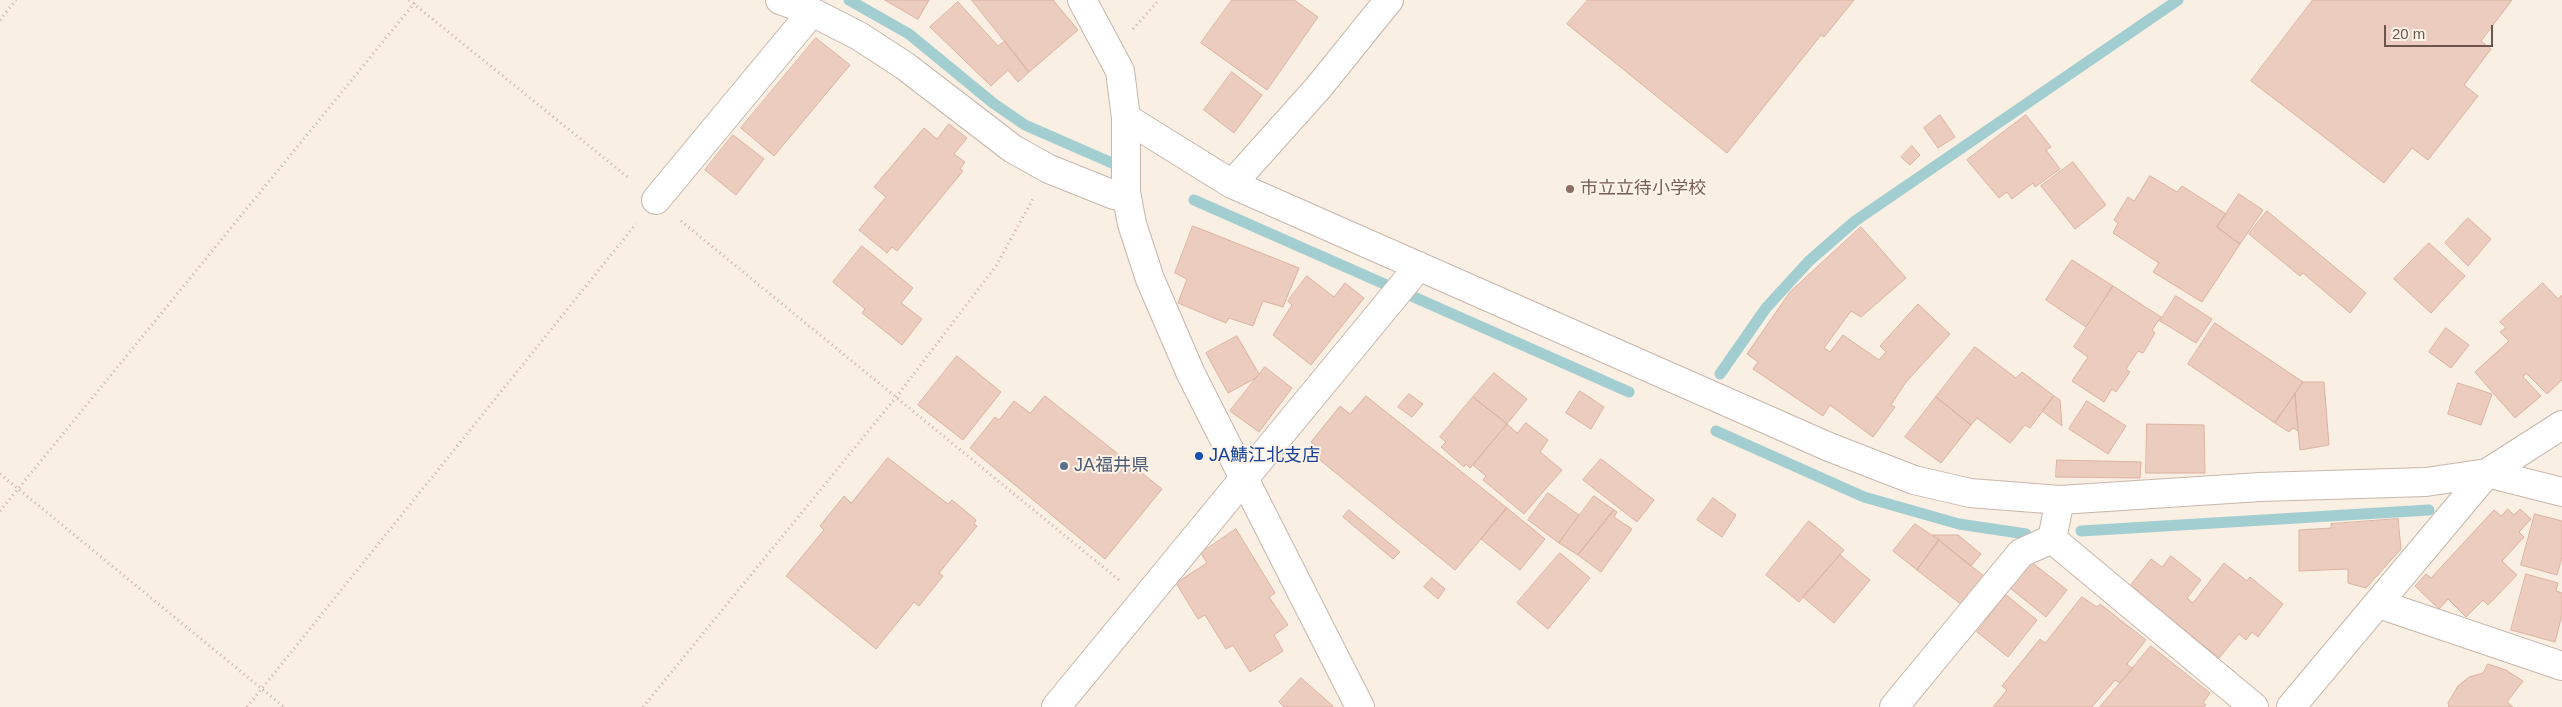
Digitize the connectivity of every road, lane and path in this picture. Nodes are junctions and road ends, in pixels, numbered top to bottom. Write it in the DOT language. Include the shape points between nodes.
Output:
graph roads {
  1 [pos="16,0"];
  2 [pos="409,0"];
  3 [pos="417,0"];
  4 [pos="780,0"];
  5 [pos="1082,0"];
  6 [pos="1389,0"];
  7 [pos="414,4"];
  8 [pos="812,12"];
  9 [pos="0,20"];
  10 [pos="1126,118"];
  11 [pos="1049,169"];
  12 [pos="1232,184"];
  13 [pos="1126,192"];
  14 [pos="656,200"];
  15 [pos="1406,281"];
  16 [pos="897,396"];
  17 [pos="2562,425"];
  18 [pos="2487,473"];
  19 [pos="0,474"];
  20 [pos="1242,478"];
  21 [pos="18,489"];
  22 [pos="2562,492"];
  23 [pos="2060,500"];
  24 [pos="0,511"];
  25 [pos="2052,539"];
  26 [pos="1142,600"];
  27 [pos="2379,604"];
  28 [pos="2562,666"];
  29 [pos="262,689"];
  30 [pos="247,707"];
  31 [pos="284,707"];
  32 [pos="642,707"];
  33 [pos="1056,707"];
  34 [pos="1360,707"];
  35 [pos="1894,707"];
  36 [pos="2254,707"];
  37 [pos="2290,707"];
  1 -- 9 [label="path"];
  2 -- 7 [label="path"];
  3 -- 7 [label="path"];
  4 -- 8 [label="street"];
  5 -- 10 [label="street" via="1120,71"];
  6 -- 12 [label="street" via="1318,88"];
  7 -- 14 [label="path"];
  7 -- 21 [label="path"];
  8 -- 11 [label="street" via="859,36 905,66 1013,149"];
  8 -- 14 [label="street"];
  10 -- 12 [label="street"];
  10 -- 13 [label="street"];
  11 -- 13 [label="street" via="1114,195"];
  11 -- 16 [label="path" via="996,266"];
  12 -- 15 [label="street"];
  13 -- 20 [label="street" via="1132,224 1150,279 1191,374"];
  14 -- 16 [label="path"];
  14 -- 29 [label="path"];
  15 -- 20 [label="street"];
  15 -- 23 [label="street" via="1914,480 1970,493"];
  16 -- 26 [label="path"];
  16 -- 32 [label="path"];
  17 -- 18 [label="street"];
  18 -- 22 [label="street"];
  18 -- 23 [label="street" via="2426,482 2260,487"];
  18 -- 27 [label="street"];
  19 -- 21 [label="path"];
  20 -- 26 [label="street"];
  20 -- 34 [label="street"];
  21 -- 24 [label="path"];
  21 -- 29 [label="path"];
  23 -- 25 [label="street"];
  25 -- 35 [label="street" via="2021,553"];
  25 -- 36 [label="street"];
  26 -- 33 [label="street"];
  27 -- 28 [label="street"];
  27 -- 37 [label="street"];
  29 -- 30 [label="path"];
  29 -- 31 [label="path"];
}
